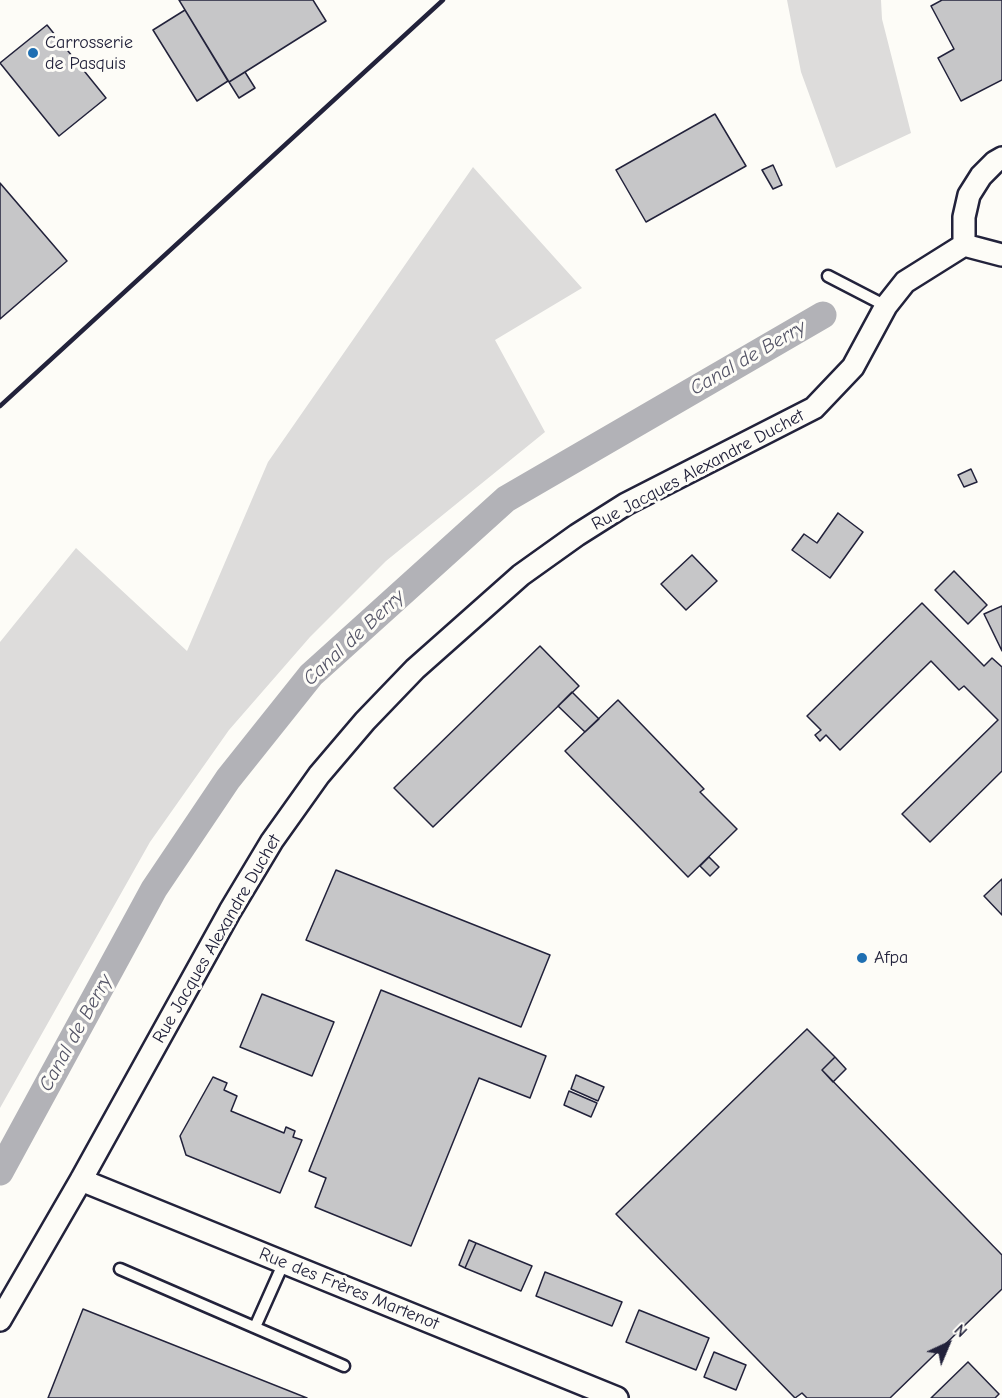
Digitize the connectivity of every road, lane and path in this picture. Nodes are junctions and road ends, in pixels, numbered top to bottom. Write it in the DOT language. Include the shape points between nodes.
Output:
graph roads {
  1 [pos="1002,158"];
  2 [pos="964,246"];
  3 [pos="1002,255"];
  4 [pos="828,276"];
  5 [pos="886,306"];
  6 [pos="81,1180"];
  7 [pos="284,1262"];
  8 [pos="120,1269"];
  9 [pos="0,1320"];
  10 [pos="255,1327"];
  11 [pos="344,1365"];
  12 [pos="616,1398"];
  1 -- 2 [label="street" via="981,176 969,195"];
  2 -- 3 [label="street"];
  2 -- 5 [label="street, Rue Jacques Alexandre Duchet" via="905,282"];
  4 -- 5 [label="lane"];
  5 -- 6 [label="street, Rue Jacques Alexandre Duchet" via="853,367 814,408 626,504 577,535 521,575 415,669 365,720 273,841"];
  6 -- 7 [label="street, Rue des Frères Martenot"];
  6 -- 9 [label="street, Rue Jacques Alexandre Duchet"];
  7 -- 10 [label="lane"];
  7 -- 12 [label="street, Rue des Frères Martenot"];
  8 -- 10 [label="lane"];
  10 -- 11 [label="lane"];
}
